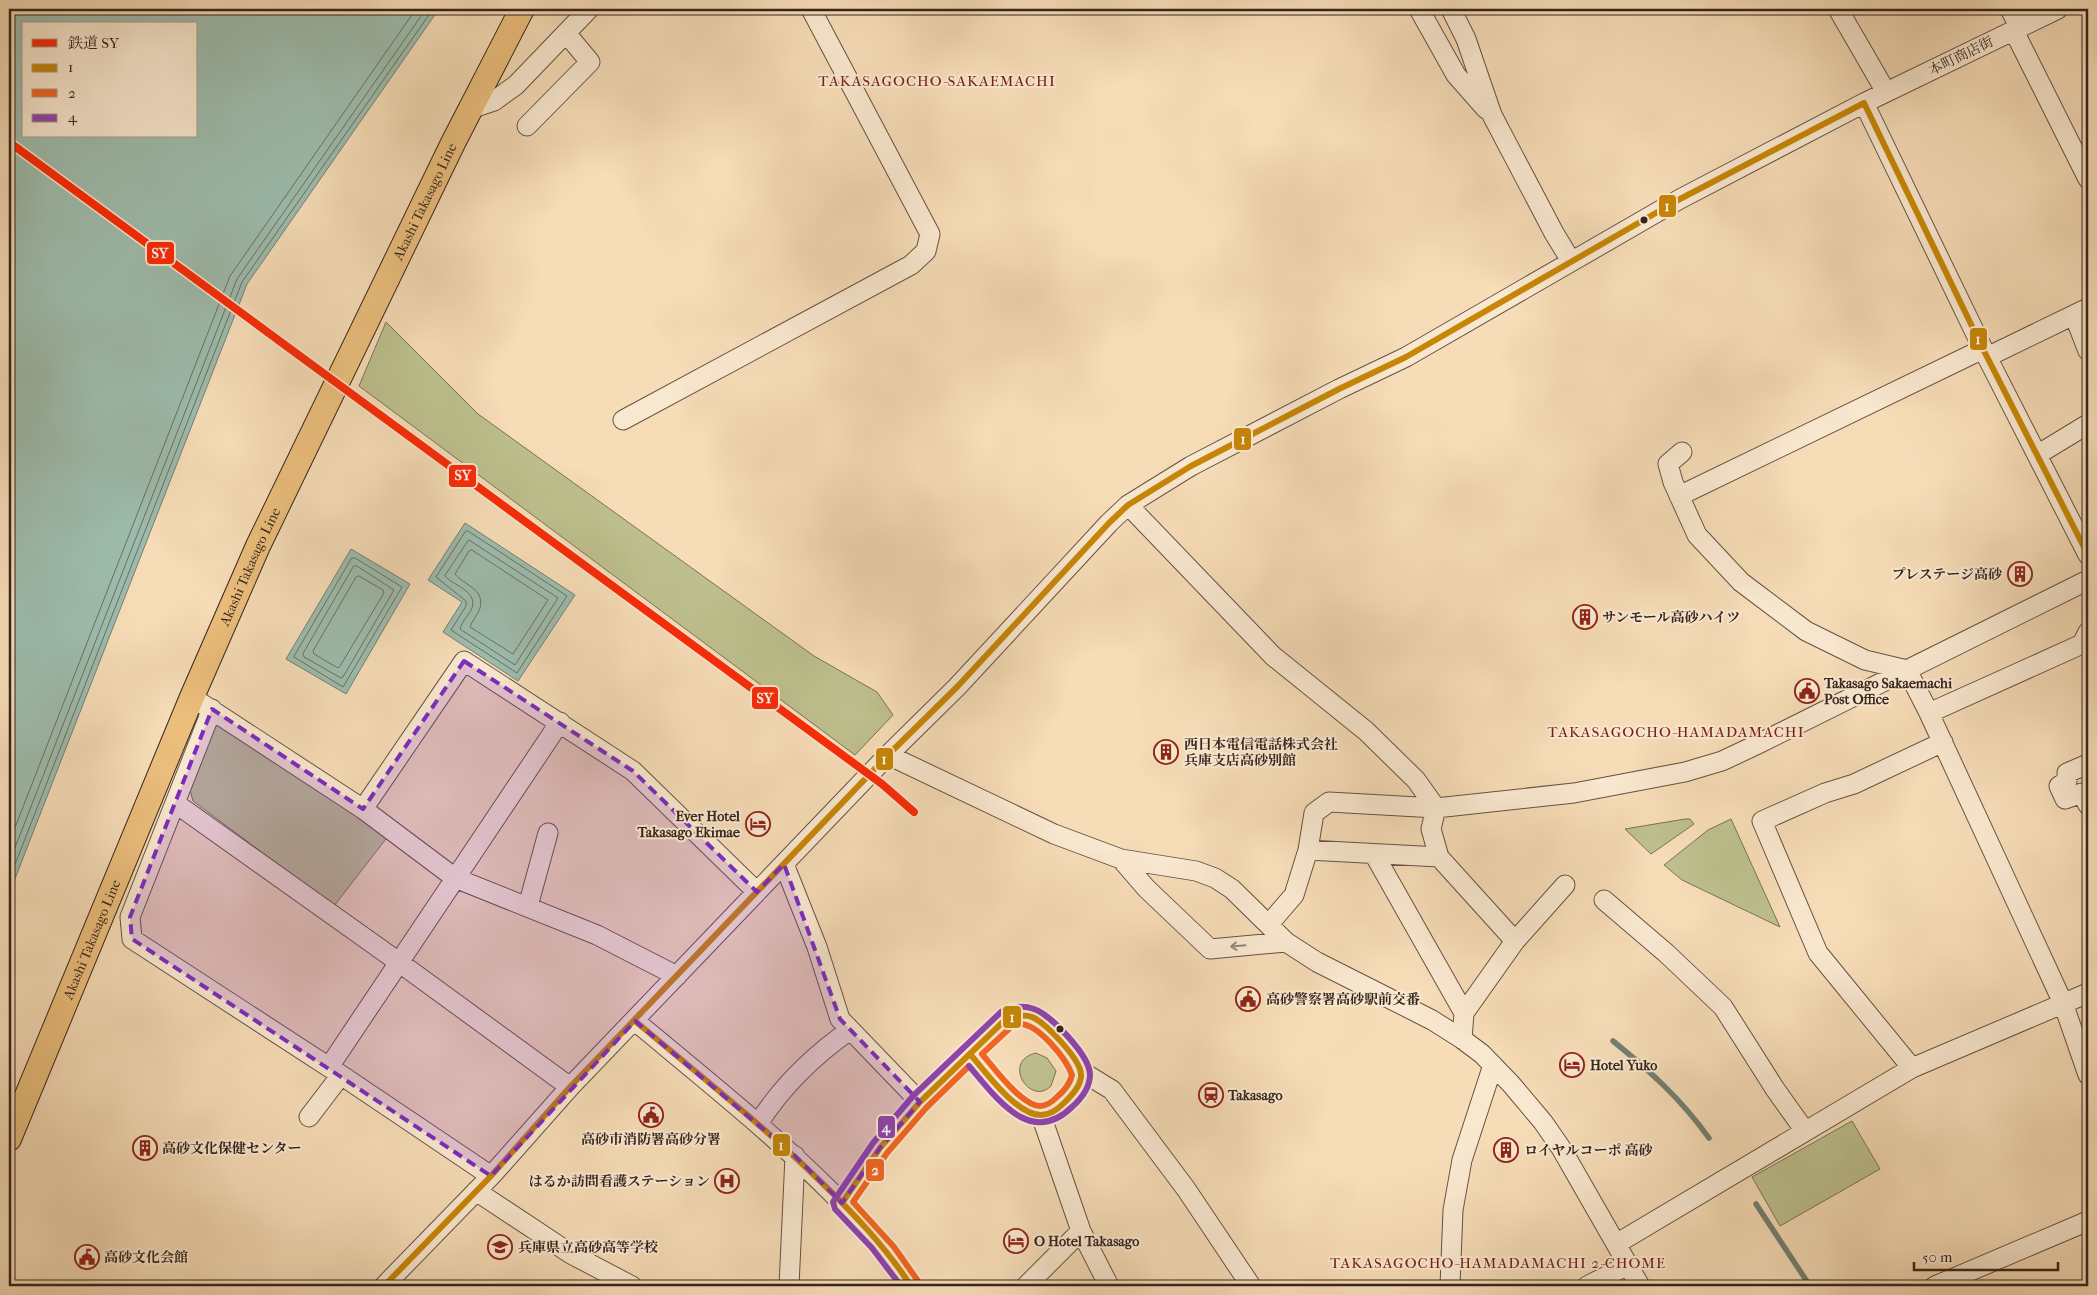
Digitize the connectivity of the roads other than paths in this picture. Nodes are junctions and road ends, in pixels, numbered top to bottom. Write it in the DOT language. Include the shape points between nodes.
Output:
graph roads {
  1 [pos="522,9"];
  2 [pos="589,9"];
  3 [pos="811,9"];
  4 [pos="1419,9"];
  5 [pos="1452,9"];
  6 [pos="1838,9"];
  7 [pos="2010,9"];
  8 [pos="2058,9"];
  9 [pos="2017,29"];
  10 [pos="566,33"];
  11 [pos="1886,92"];
  12 [pos="1864,103"];
  13 [pos="470,109"];
  14 [pos="1492,115"];
  15 [pos="527,126"];
  16 [pos="2088,179"];
  17 [pos="1571,261"];
  18 [pos="2081,312"];
  19 [pos="2088,350"];
  20 [pos="1985,353"];
  21 [pos="623,420"];
  22 [pos="2088,424"];
  23 [pos="1682,452"];
  24 [pos="2037,455"];
  25 [pos="1679,496"];
  26 [pos="1128,505"];
  27 [pos="2088,555"];
  28 [pos="2088,580"];
  29 [pos="2088,632"];
  30 [pos="1907,670"];
  31 [pos="202,703"];
  32 [pos="1929,713"];
  33 [pos="560,722"];
  34 [pos="1942,742"];
  35 [pos="888,754"];
  36 [pos="2088,764"];
  37 [pos="175,803"];
  38 [pos="2088,805"];
  39 [pos="1436,808"];
  40 [pos="363,809"];
  41 [pos="548,833"];
  42 [pos="1308,850"];
  43 [pos="1374,854"];
  44 [pos="1439,857"];
  45 [pos="1120,859"];
  46 [pos="784,864"];
  47 [pos="455,878"];
  48 [pos="1565,884"];
  49 [pos="757,892"];
  50 [pos="1604,900"];
  51 [pos="528,906"];
  52 [pos="1269,924"];
  53 [pos="1515,941"];
  54 [pos="1286,942"];
  55 [pos="400,963"];
  56 [pos="677,976"];
  57 [pos="2088,993"];
  58 [pos="2063,1004"];
  59 [pos="1464,1012"];
  60 [pos="635,1020"];
  61 [pos="850,1030"];
  62 [pos="1462,1039"];
  63 [pos="970,1054"];
  64 [pos="1492,1065"];
  65 [pos="1912,1068"];
  66 [pos="335,1071"];
  67 [pos="1081,1071"];
  68 [pos="2088,1075"];
  69 [pos="570,1087"];
  70 [pos="920,1102"];
  71 [pos="1041,1115"];
  72 [pos="309,1117"];
  73 [pos="758,1124"];
  74 [pos="1805,1131"];
  75 [pos="9,1139"];
  76 [pos="795,1156"];
  77 [pos="491,1176"];
  78 [pos="476,1191"];
  79 [pos="842,1203"];
  80 [pos="2088,1220"];
  81 [pos="1081,1231"];
  82 [pos="1616,1244"];
  83 [pos="1628,1265"];
  84 [pos="384,1286"];
  85 [pos="632,1286"];
  86 [pos="789,1286"];
  87 [pos="911,1286"];
  88 [pos="1026,1286"];
  89 [pos="1110,1286"];
  90 [pos="1251,1286"];
  91 [pos="1450,1286"];
  92 [pos="1587,1286"];
  93 [pos="1640,1286"];
  94 [pos="1935,1286"];
  1 -- 13 [label="main road, Akashi Takasago Line"];
  2 -- 10 [label="street"];
  3 -- 21 [label="street" via="930,234 926,251 911,265"];
  4 -- 14 [label="street" via="1456,75"];
  5 -- 14 [label="street" via="1466,39"];
  6 -- 11 [label="street"];
  7 -- 9 [label="street"];
  8 -- 9 [label="street, 本町商店街"];
  9 -- 11 [label="street, 本町商店街"];
  9 -- 16 [label="street"];
  10 -- 13 [label="street" via="516,85 494,100"];
  10 -- 15 [label="street" via="590,62"];
  11 -- 12 [label="street, 本町商店街"];
  12 -- 17 [label="street, 本町商店街" via="1688,195"];
  12 -- 20 [label="street"];
  13 -- 31 [label="main road, Akashi Takasago Line" via="258,546"];
  14 -- 17 [label="street"];
  17 -- 26 [label="street, 本町商店街" via="1406,356 1191,466"];
  18 -- 19 [label="street"];
  18 -- 20 [label="street"];
  20 -- 24 [label="street"];
  20 -- 25 [label="street"];
  22 -- 24 [label="street"];
  23 -- 25 [label="street" via="1668,464"];
  24 -- 27 [label="street"];
  25 -- 30 [label="street" via="1697,535 1741,582 1806,631 1865,660"];
  26 -- 35 [label="street, 本町商店街" via="957,687"];
  26 -- 39 [label="street" via="1273,656 1366,731 1416,780"];
  28 -- 30 [label="street"];
  29 -- 32 [label="street" via="2082,644"];
  30 -- 32 [label="street"];
  30 -- 39 [label="street" via="1722,761 1685,772 1574,793"];
  31 -- 37 [label="street"];
  31 -- 40 [label="street"];
  31 -- 75 [label="main road, Akashi Takasago Line"];
  32 -- 34 [label="street"];
  33 -- 40 [label="street" via="464,661"];
  33 -- 47 [label="street"];
  33 -- 49 [label="street" via="633,771"];
  34 -- 58 [label="street"];
  34 -- 65 [label="street" via="1854,784 1762,821 1818,954"];
  35 -- 45 [label="street" via="1054,834"];
  35 -- 46 [label="street, 本町商店街"];
  36 -- 38 [label="street" via="2067,773 2067,781 2059,786 2065,799 2082,793"];
  37 -- 55 [label="street"];
  37 -- 66 [label="street" via="130,917 132,938"];
  39 -- 42 [label="street" via="1329,802 1314,813"];
  39 -- 44 [label="street" via="1432,829"];
  40 -- 47 [label="street"];
  41 -- 51 [label="street"];
  42 -- 43 [label="street"];
  42 -- 52 [label="street" via="1294,894"];
  43 -- 44 [label="street"];
  43 -- 59 [label="street"];
  44 -- 53 [label="street"];
  45 -- 52 [label="street" via="1196,871 1215,878 1232,889"];
  54 -- 45 [label="street, one-way" via="1210,949"];
  46 -- 49 [label="street, 本町商店街"];
  46 -- 61 [label="street" via="817,947 840,1019"];
  47 -- 51 [label="street"];
  47 -- 55 [label="street"];
  48 -- 53 [label="street"];
  49 -- 56 [label="street, 本町商店街"];
  50 -- 74 [label="street" via="1723,1007"];
  51 -- 56 [label="street" via="597,935"];
  52 -- 54 [label="street"];
  53 -- 59 [label="street"];
  54 -- 62 [label="street" via="1317,962 1432,1020"];
  55 -- 66 [label="street"];
  55 -- 69 [label="street"];
  56 -- 60 [label="street, 本町商店街"];
  57 -- 58 [label="street"];
  58 -- 65 [label="street"];
  58 -- 68 [label="street"];
  59 -- 62 [label="street"];
  60 -- 69 [label="street, 本町商店街"];
  60 -- 73 [label="street"];
  61 -- 70 [label="street"];
  61 -- 73 [label="street" via="804,1066"];
  62 -- 64 [label="street"];
  63 -- 67 [label="street" via="1006,1019 1030,1016 1037,1019 1075,1059"];
  63 -- 70 [label="street"];
  63 -- 71 [label="street" via="1017,1104 1024,1110"];
  64 -- 82 [label="street" via="1543,1122"];
  64 -- 91 [label="street" via="1462,1160 1453,1210"];
  65 -- 74 [label="street"];
  66 -- 72 [label="street"];
  66 -- 77 [label="street"];
  67 -- 71 [label="street" via="1078,1089 1054,1111"];
  67 -- 90 [label="street" via="1112,1090 1186,1188"];
  69 -- 77 [label="street, 本町商店街"];
  70 -- 79 [label="street" via="880,1148"];
  71 -- 81 [label="street"];
  73 -- 76 [label="street"];
  74 -- 82 [label="street"];
  76 -- 79 [label="street"];
  76 -- 86 [label="street"];
  77 -- 78 [label="street, 本町商店街"];
  78 -- 84 [label="street, 本町商店街"];
  78 -- 85 [label="street" via="571,1254"];
  79 -- 87 [label="street" via="872,1232"];
  80 -- 94 [label="street"];
  81 -- 88 [label="street"];
  81 -- 89 [label="street"];
  82 -- 83 [label="street"];
  83 -- 92 [label="street"];
  83 -- 93 [label="street"];
}
